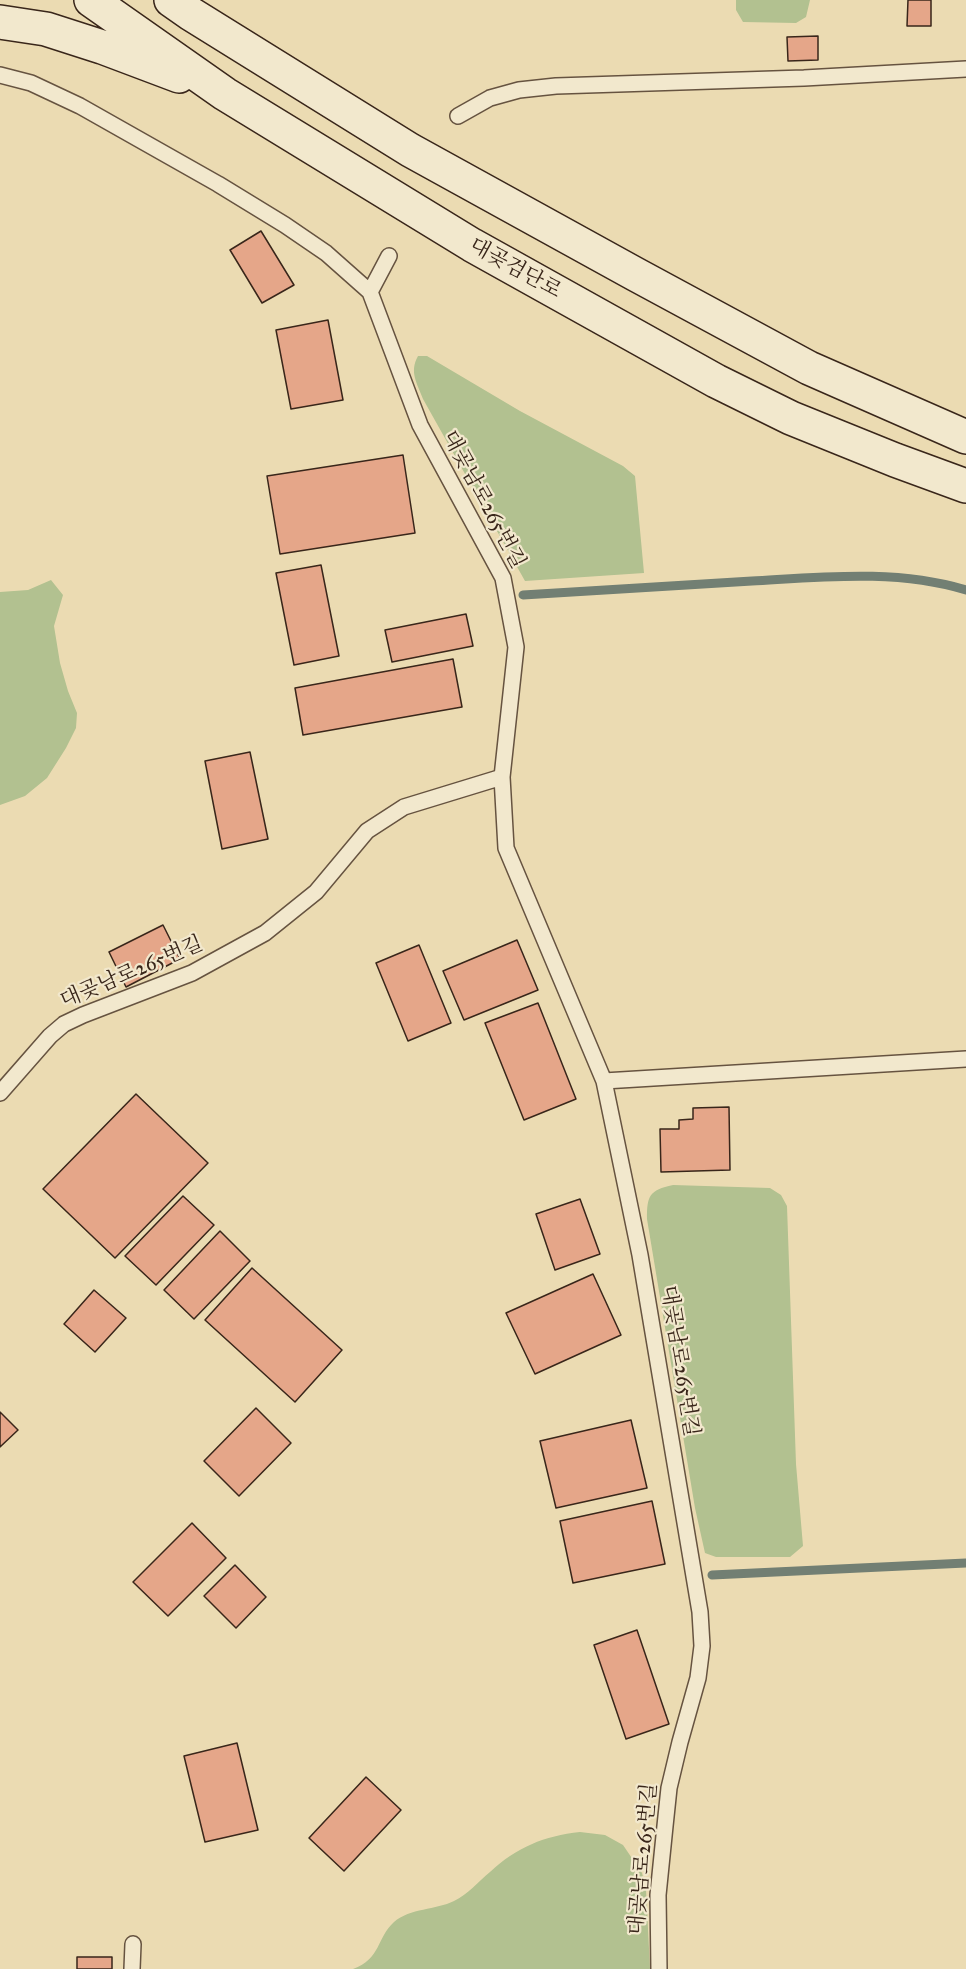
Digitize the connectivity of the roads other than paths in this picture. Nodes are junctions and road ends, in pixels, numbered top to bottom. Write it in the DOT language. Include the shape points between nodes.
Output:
graph roads {
  1 [pos="91,0"];
  2 [pos="171,0"];
  3 [pos="0,22"];
  4 [pos="966,69"];
  5 [pos="0,75"];
  6 [pos="225,94"];
  7 [pos="458,116"];
  8 [pos="389,256"];
  9 [pos="370,292"];
  10 [pos="966,438"];
  11 [pos="966,486"];
  12 [pos="502,777"];
  13 [pos="966,1059"];
  14 [pos="604,1081"];
  15 [pos="0,1093"];
  16 [pos="133,1944"];
  17 [pos="132,1969"];
  18 [pos="658,1969"];
  1 -- 6 [label="main road, 대곶검단로"];
  2 -- 10 [label="main road" via="410,150 809,368"];
  3 -- 6 [label="main road" via="46,29 102,46"];
  4 -- 7 [label="lane" via="556,86 490,98"];
  5 -- 9 [label="lane" via="31,83 80,106 218,184 326,254"];
  6 -- 11 [label="main road, 대곶검단로" via="472,245 716,381 801,423"];
  8 -- 9 [label="lane"];
  9 -- 12 [label="lane, 대곶남로265번길" via="420,425 503,578 516,647"];
  12 -- 14 [label="lane, 대곶남로265번길" via="506,848"];
  12 -- 15 [label="lane, 대곶남로265번길" via="404,807 367,831 316,892 265,933 192,973 64,1024"];
  13 -- 14 [label="lane"];
  14 -- 18 [label="lane, 대곶남로265번길" via="640,1255 700,1612 702,1646 698,1678 669,1788 658,1895"];
  16 -- 17 [label="lane"];
}
